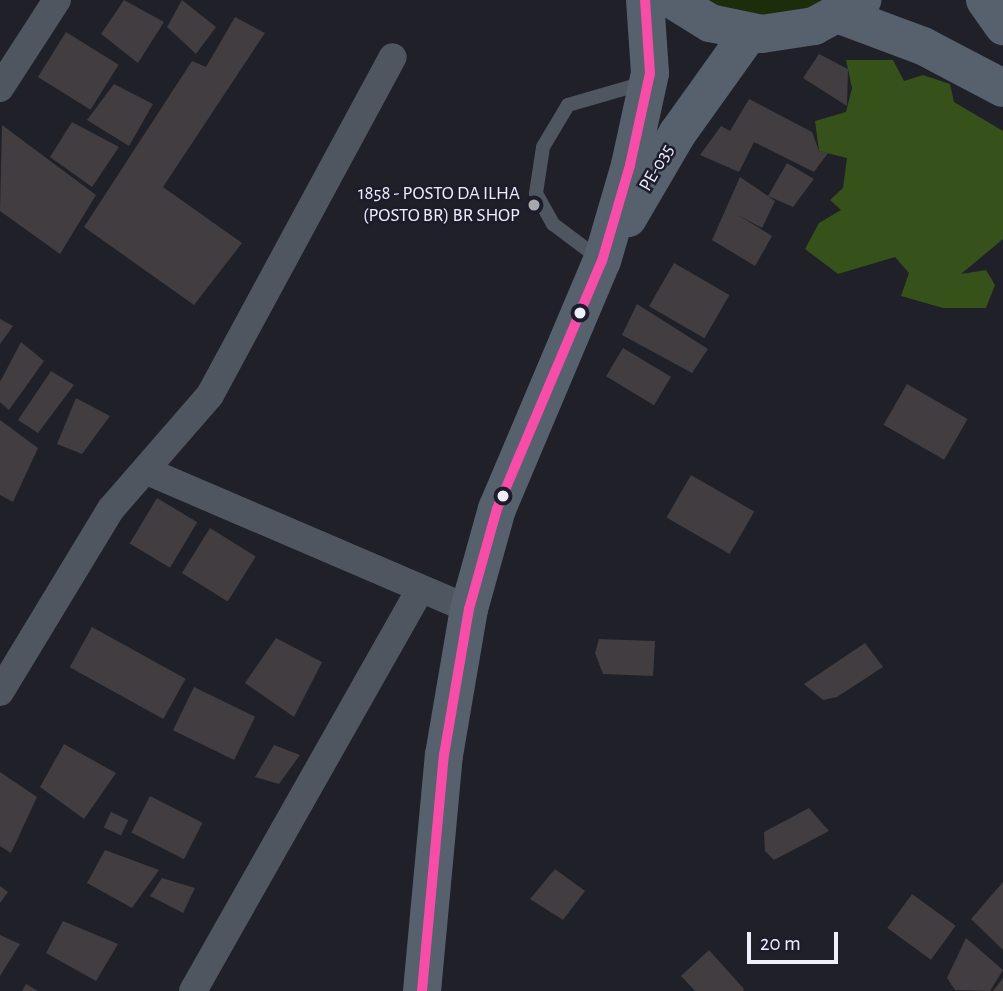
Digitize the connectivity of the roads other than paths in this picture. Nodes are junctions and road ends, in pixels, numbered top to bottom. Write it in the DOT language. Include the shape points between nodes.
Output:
graph roads {
  1 [pos="57,0"];
  2 [pos="645,0"];
  3 [pos="673,0"];
  4 [pos="985,0"];
  5 [pos="850,7"];
  6 [pos="1003,26"];
  7 [pos="750,32"];
  8 [pos="393,57"];
  9 [pos="649,82"];
  10 [pos="0,88"];
  11 [pos="1003,88"];
  12 [pos="602,261"];
  13 [pos="147,471"];
  14 [pos="420,590"];
  15 [pos="469,609"];
  16 [pos="0,692"];
  17 [pos="193,991"];
  18 [pos="422,991"];
  1 -- 10 [label="street"];
  2 -- 9 [label="main road, PE-035 / PE-035"];
  3 -- 7 [label="main road" via="710,23"];
  4 -- 6 [label="main road"];
  5 -- 7 [label="main road" via="814,26"];
  5 -- 11 [label="main road"];
  7 -- 12 [label="main road, PE-035 / PE-035" via="677,134"];
  8 -- 13 [label="street" via="210,395"];
  9 -- 12 [label="main road, PE-035 / PE-035"];
  9 -- 12 [label="lane" via="568,105 543,147 536,193 553,224"];
  12 -- 15 [label="main road, PE-035" via="496,509"];
  13 -- 14 [label="street"];
  13 -- 16 [label="street" via="79,555"];
  14 -- 15 [label="street"];
  14 -- 17 [label="street"];
  15 -- 18 [label="main road, PE-035" via="444,755"];
}
